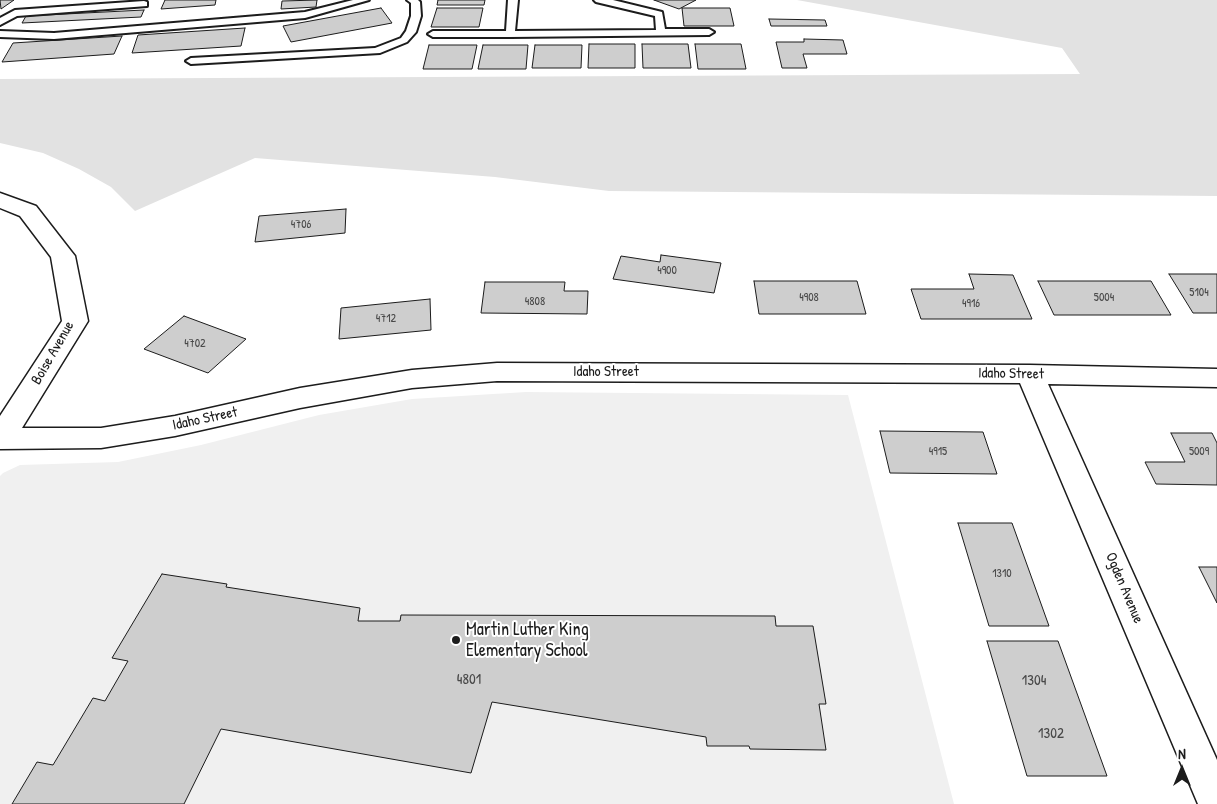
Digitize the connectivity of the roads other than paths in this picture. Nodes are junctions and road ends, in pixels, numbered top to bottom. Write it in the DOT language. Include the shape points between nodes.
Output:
graph roads {
  1 [pos="364,0"];
  2 [pos="412,0"];
  3 [pos="513,0"];
  4 [pos="599,0"];
  5 [pos="144,4"];
  6 [pos="0,22"];
  7 [pos="661,32"];
  8 [pos="709,32"];
  9 [pos="0,34"];
  10 [pos="432,34"];
  11 [pos="510,34"];
  12 [pos="191,61"];
  13 [pos="0,200"];
  14 [pos="1030,374"];
  15 [pos="1217,378"];
  16 [pos="0,439"];
  17 [pos="1212,782"];
  1 -- 9 [label="lane" via="305,15 54,36"];
  2 -- 12 [label="lane" via="416,16 411,32 404,40 376,51"];
  3 -- 11 [label="lane"];
  4 -- 7 [label="lane" via="659,14"];
  5 -- 6 [label="lane" via="15,13"];
  7 -- 8 [label="lane"];
  7 -- 11 [label="lane"];
  10 -- 11 [label="lane"];
  13 -- 16 [label="street, Boise Avenue" via="28,211 63,256 75,321"];
  14 -- 15 [label="street, Idaho Street"];
  14 -- 16 [label="street, Idaho Street" via="497,372 412,379 101,438"];
  14 -- 17 [label="street, Ogden Avenue"];
}
